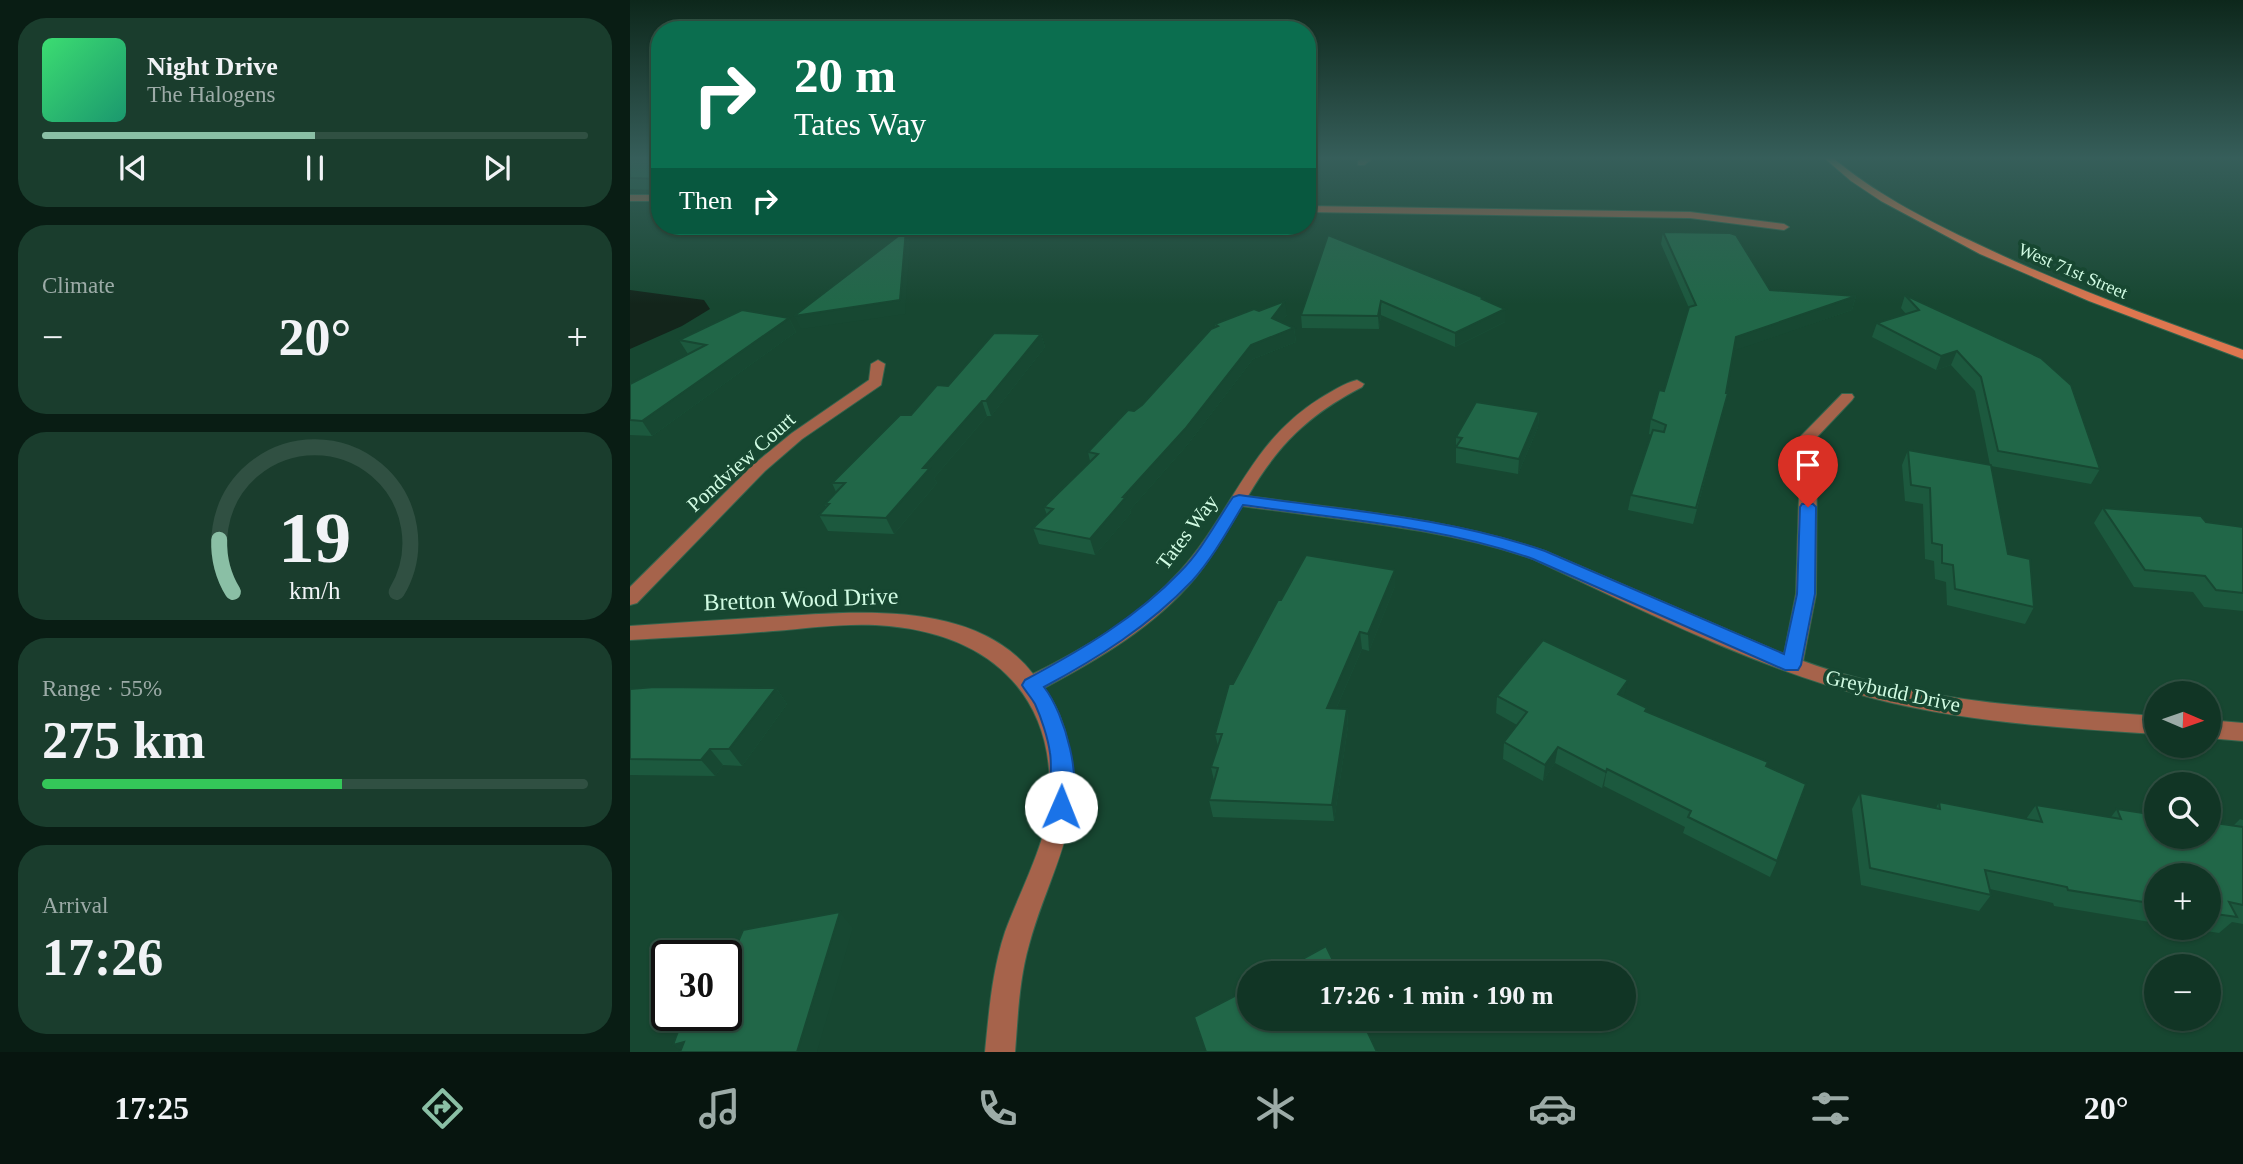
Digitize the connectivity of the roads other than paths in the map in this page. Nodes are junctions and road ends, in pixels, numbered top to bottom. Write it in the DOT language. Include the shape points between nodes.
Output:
graph roads {
  1 [pos="1900,206"];
  2 [pos="1316,209"];
  3 [pos="1784,227"];
  4 [pos="2243,355"];
  5 [pos="878,364"];
  6 [pos="1357,384"];
  7 [pos="1847,397"];
  8 [pos="1239,500"];
  9 [pos="630,598"];
  10 [pos="630,633"];
  11 [pos="1792,665"];
  12 [pos="1032,685"];
  13 [pos="2144,724"];
  14 [pos="2221,730"];
  15 [pos="2243,732"];
  16 [pos="1000,1052"];
  1 -- 4 [label="main road, West 71st Street" via="1983,251 2126,312"];
  2 -- 3 [label="street" via="1690,215"];
  5 -- 9 [label="street, Pondview Court" via="876,382 759,468"];
  6 -- 8 [label="street, Tates Way" via="1290,428"];
  7 -- 11 [label="street" via="1809,436 1806,594"];
  8 -- 11 [label="street, Greybudd Drive" via="1457,531 1504,543"];
  8 -- 12 [label="street, Tates Way" via="1187,575 1165,595 1091,654"];
  10 -- 12 [label="street, Bretton Wood Drive" via="845,619 901,621 960,633 1022,672"];
  11 -- 13 [label="street, Greybudd Drive" via="1926,701"];
  12 -- 16 [label="street, Bretton Wood Drive" via="1044,701 1055,731 1064,779 1051,852 1018,934"];
  14 -- 15 [label="street"];
}
